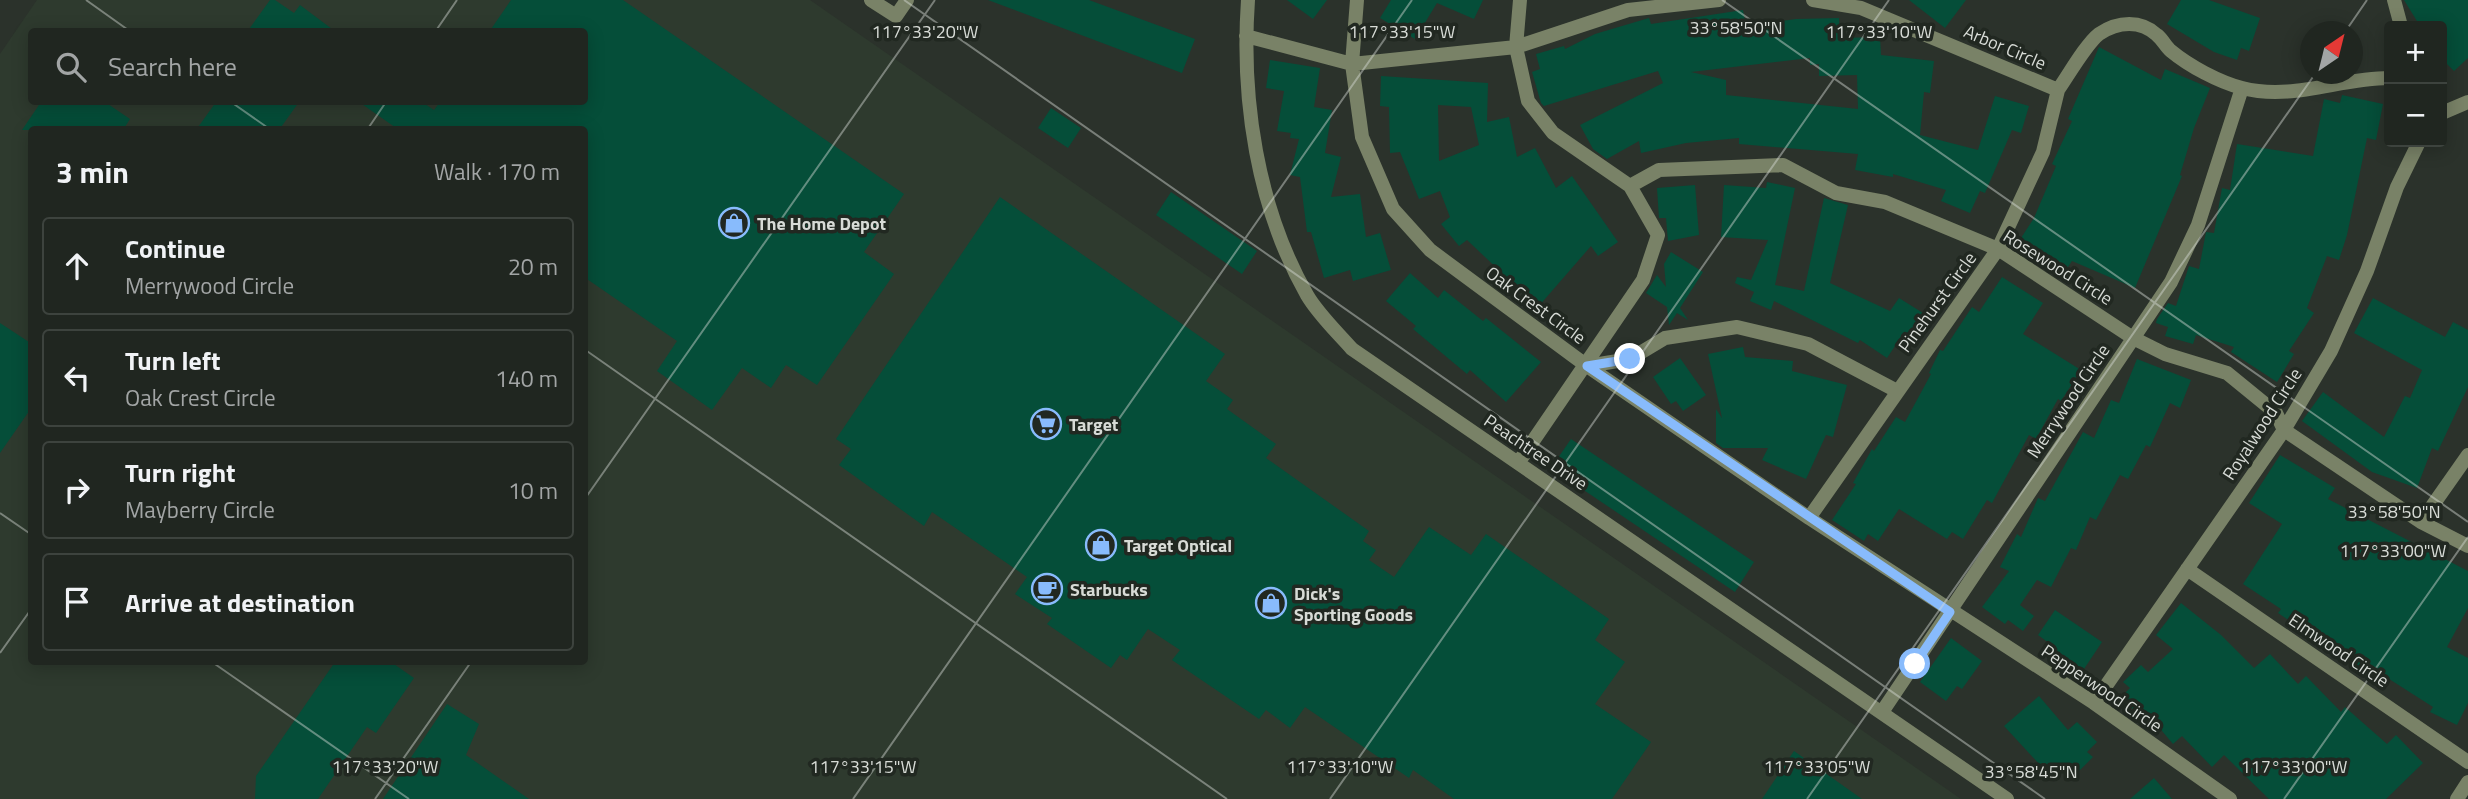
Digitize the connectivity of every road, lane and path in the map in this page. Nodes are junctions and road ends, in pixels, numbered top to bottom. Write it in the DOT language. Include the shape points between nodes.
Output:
graph roads {
  1 [pos="871,0"];
  2 [pos="907,0"];
  3 [pos="1248,0"];
  4 [pos="1357,0"];
  5 [pos="1520,0"];
  6 [pos="1719,0"];
  7 [pos="1812,0"];
  8 [pos="2394,0"];
  9 [pos="2400,21"];
  10 [pos="1246,36"];
  11 [pos="1516,47"];
  12 [pos="1352,64"];
  13 [pos="2384,78"];
  14 [pos="2242,88"];
  15 [pos="2058,90"];
  16 [pos="2468,102"];
  17 [pos="2447,107"];
  18 [pos="2416,147"];
  19 [pos="1630,186"];
  20 [pos="1998,249"];
  21 [pos="2133,338"];
  22 [pos="1587,366"];
  23 [pos="1896,391"];
  24 [pos="2284,430"];
  25 [pos="2468,456"];
  26 [pos="1518,463"];
  27 [pos="1809,518"];
  28 [pos="2421,522"];
  29 [pos="2468,546"];
  30 [pos="2187,569"];
  31 [pos="1950,612"];
  32 [pos="2094,703"];
  33 [pos="1882,712"];
  34 [pos="2468,762"];
  35 [pos="2468,782"];
  36 [pos="2007,799"];
  37 [pos="2231,799"];
  38 [pos="2457,799"];
  1 -- 2 [label="street" via="896,16"];
  3 -- 10 [label="street, Peachtree Drive"];
  4 -- 12 [label="street, Oak Crest Circle"];
  5 -- 11 [label="street"];
  6 -- 11 [label="street" via="1628,10"];
  7 -- 15 [label="street, Arbor Circle" via="1861,8"];
  8 -- 9 [label="street"];
  10 -- 12 [label="street"];
  10 -- 26 [label="street, Peachtree Drive" via="1251,128 1270,212 1308,296 1352,349"];
  11 -- 12 [label="street"];
  11 -- 19 [label="street" via="1528,101 1553,133"];
  12 -- 22 [label="street, Oak Crest Circle" via="1362,137 1393,209 1430,250"];
  13 -- 14 [label="street, Arbor Circle" via="2298,93"];
  14 -- 15 [label="street, Arbor Circle" via="2170,51 2141,23 2120,25 2098,35"];
  14 -- 21 [label="street, Merrywood Circle" via="2197,225 2171,282"];
  15 -- 20 [label="street, Pinehurst Circle" via="2043,152"];
  16 -- 17 [label="street"];
  18 -- 24 [label="street, Royalwood Circle" via="2331,351"];
  19 -- 20 [label="street, Rosewood Circle" via="1659,170 1783,165 1836,193 1885,202"];
  19 -- 22 [label="street" via="1657,235 1643,280"];
  20 -- 21 [label="street, Rosewood Circle"];
  20 -- 23 [label="street, Pinehurst Circle"];
  21 -- 24 [label="street, Rosewood Circle" via="2165,354 2227,373 2276,413"];
  21 -- 31 [label="street, Merrywood Circle"];
  22 -- 23 [label="street" via="1630,359 1665,338 1737,327 1808,344"];
  22 -- 26 [label="street"];
  22 -- 27 [label="street, Oak Crest Circle"];
  23 -- 27 [label="street, Pinehurst Circle"];
  24 -- 28 [label="street, Rosewood Circle"];
  24 -- 30 [label="street, Royalwood Circle"];
  25 -- 28 [label="street"];
  26 -- 33 [label="street, Peachtree Drive"];
  27 -- 31 [label="street, Oak Crest Circle"];
  28 -- 29 [label="street, Rosewood Circle"];
  30 -- 32 [label="street, Royalwood Circle"];
  30 -- 34 [label="street, Elmwood Circle"];
  31 -- 32 [label="street, Pepperwood Circle"];
  31 -- 33 [label="street, Merrywood Circle"];
  32 -- 37 [label="street, Pepperwood Circle"];
  33 -- 36 [label="street, Peachtree Drive"];
  35 -- 38 [label="street"];
}
